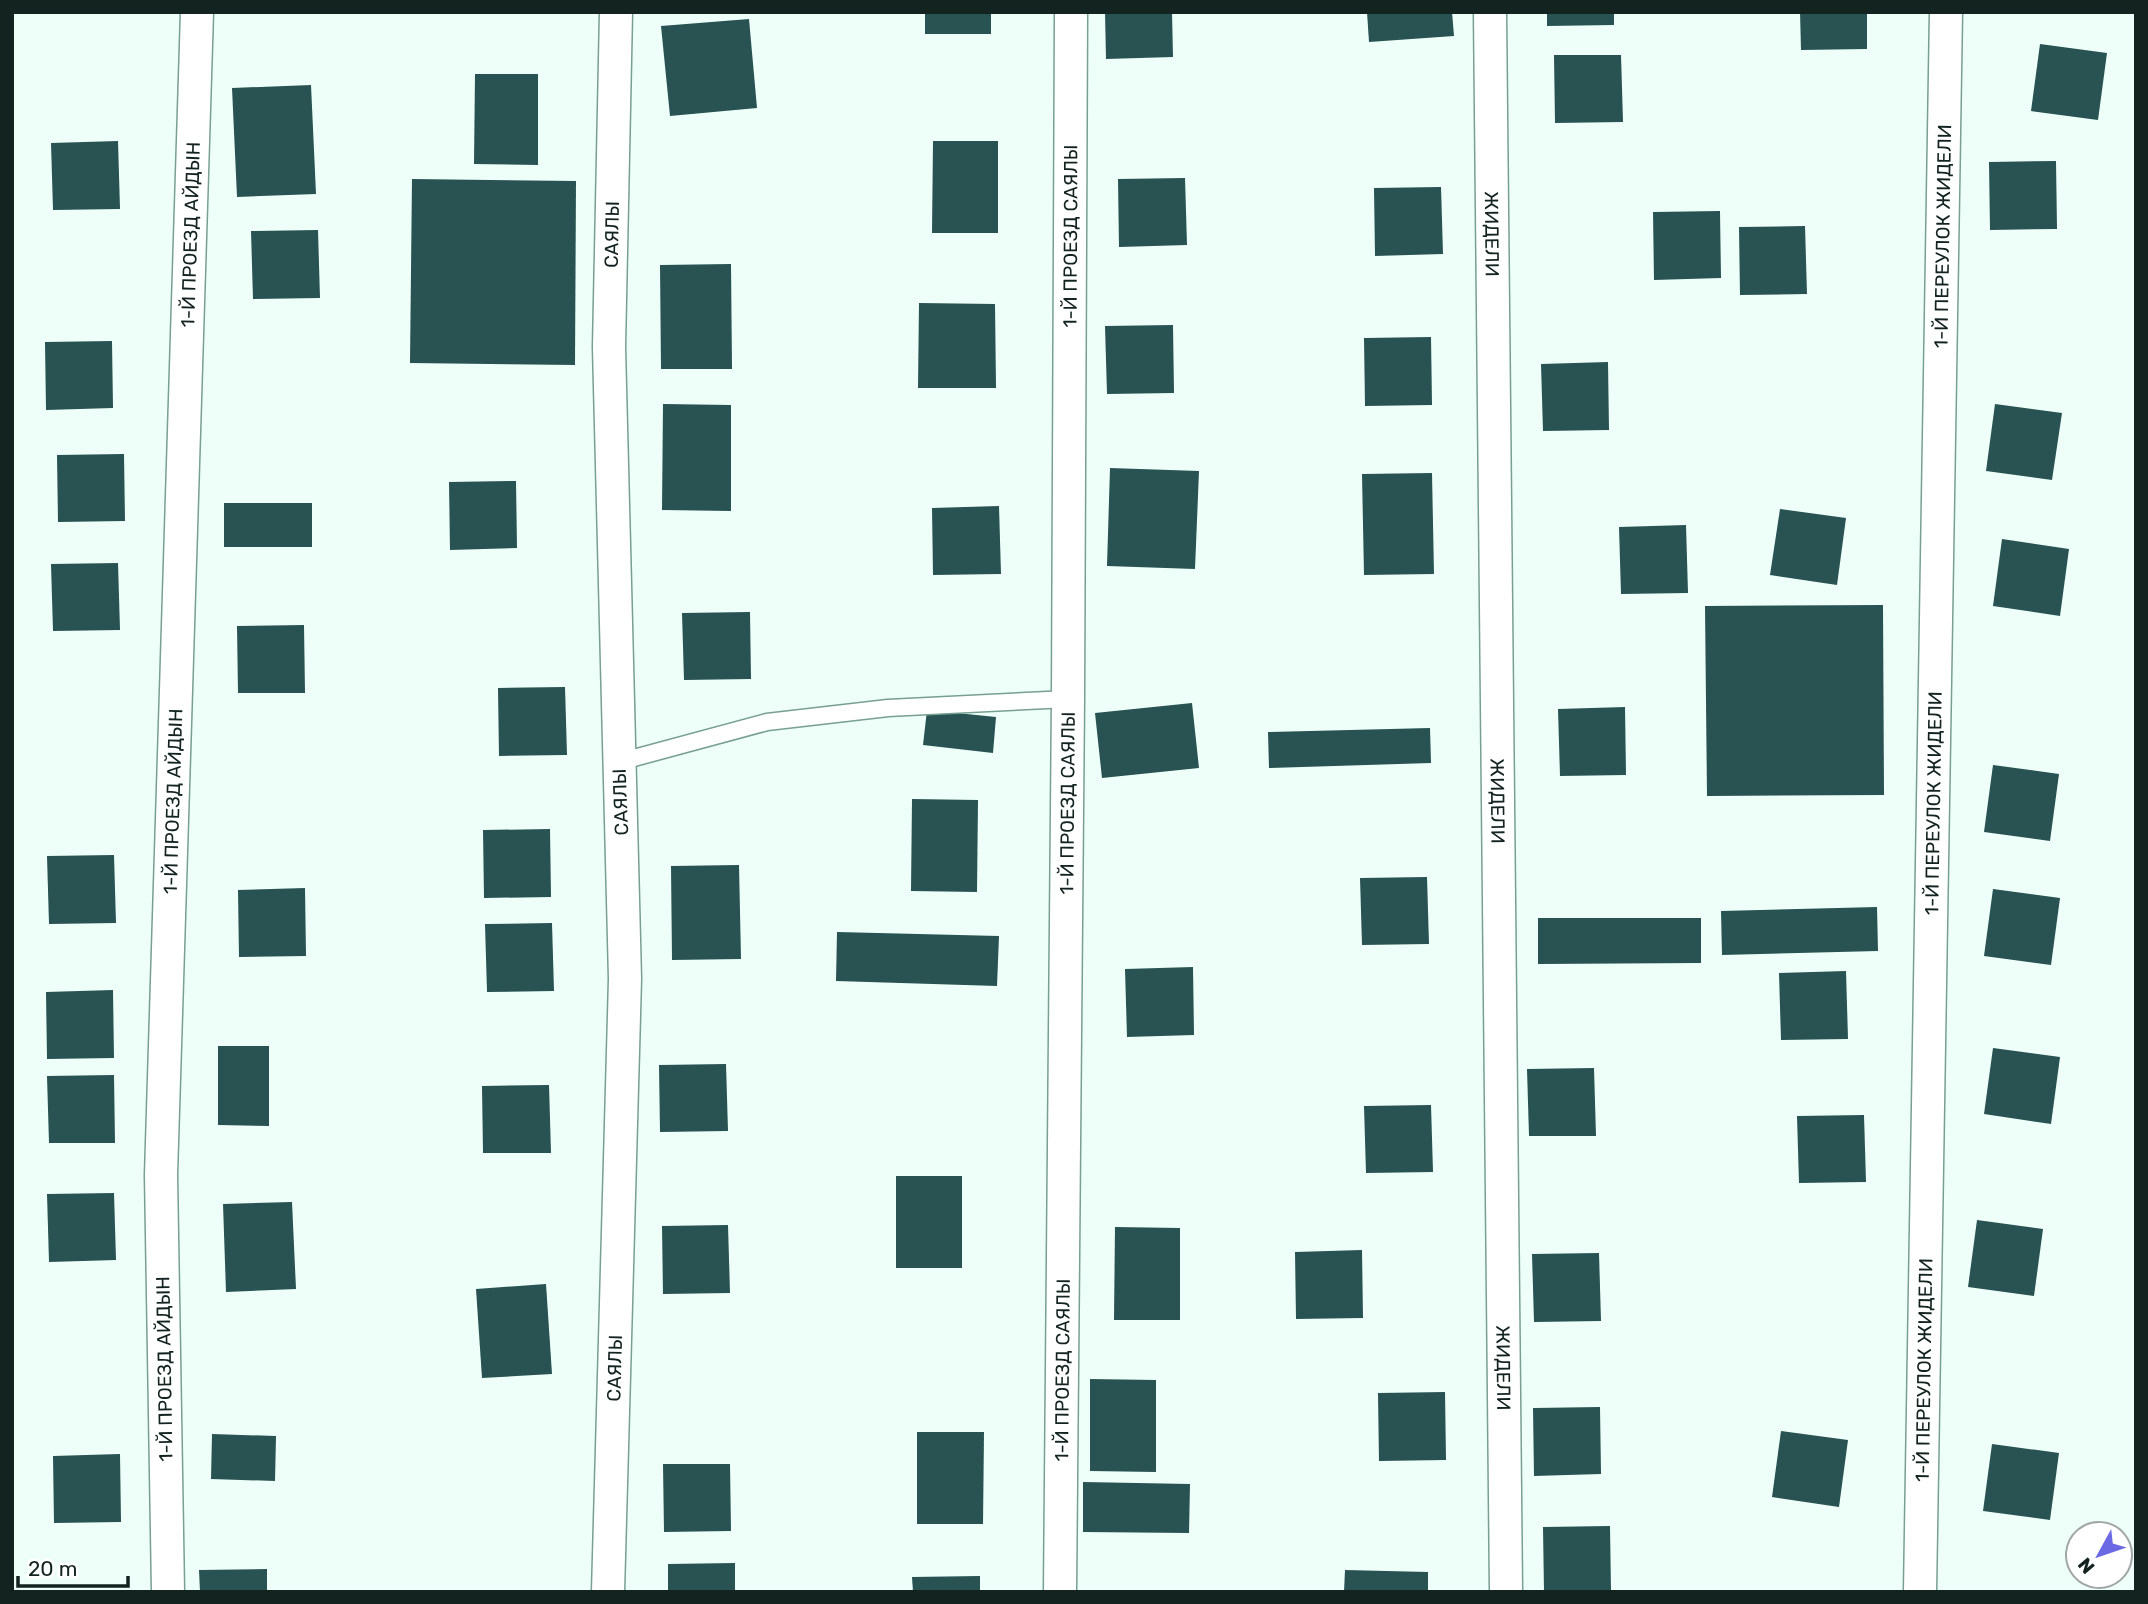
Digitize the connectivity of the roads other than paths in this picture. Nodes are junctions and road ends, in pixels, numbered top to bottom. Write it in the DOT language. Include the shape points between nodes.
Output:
graph roads {
  1 [pos="197,12"];
  2 [pos="616,12"];
  3 [pos="1071,12"];
  4 [pos="1490,12"];
  5 [pos="1946,12"];
  6 [pos="1068,699"];
  7 [pos="619,762"];
  8 [pos="167,1592"];
  9 [pos="608,1592"];
  10 [pos="1060,1592"];
  11 [pos="1506,1592"];
  12 [pos="1920,1592"];
  1 -- 8 [label="street, 1-Й ПРОЕЗД АЙДЫН" via="161,1175"];
  2 -- 7 [label="street, САЯЛЫ" via="609,347"];
  3 -- 6 [label="street, 1-Й ПРОЕЗД САЯЛЫ"];
  4 -- 11 [label="street, ЖИДЕЛИ"];
  5 -- 12 [label="street, 1-Й ПЕРЕУЛОК ЖИДЕЛИ"];
  6 -- 7 [label="lane" via="888,708 767,722"];
  6 -- 10 [label="street, 1-Й ПРОЕЗД САЯЛЫ"];
  7 -- 9 [label="street, САЯЛЫ" via="625,979"];
}
